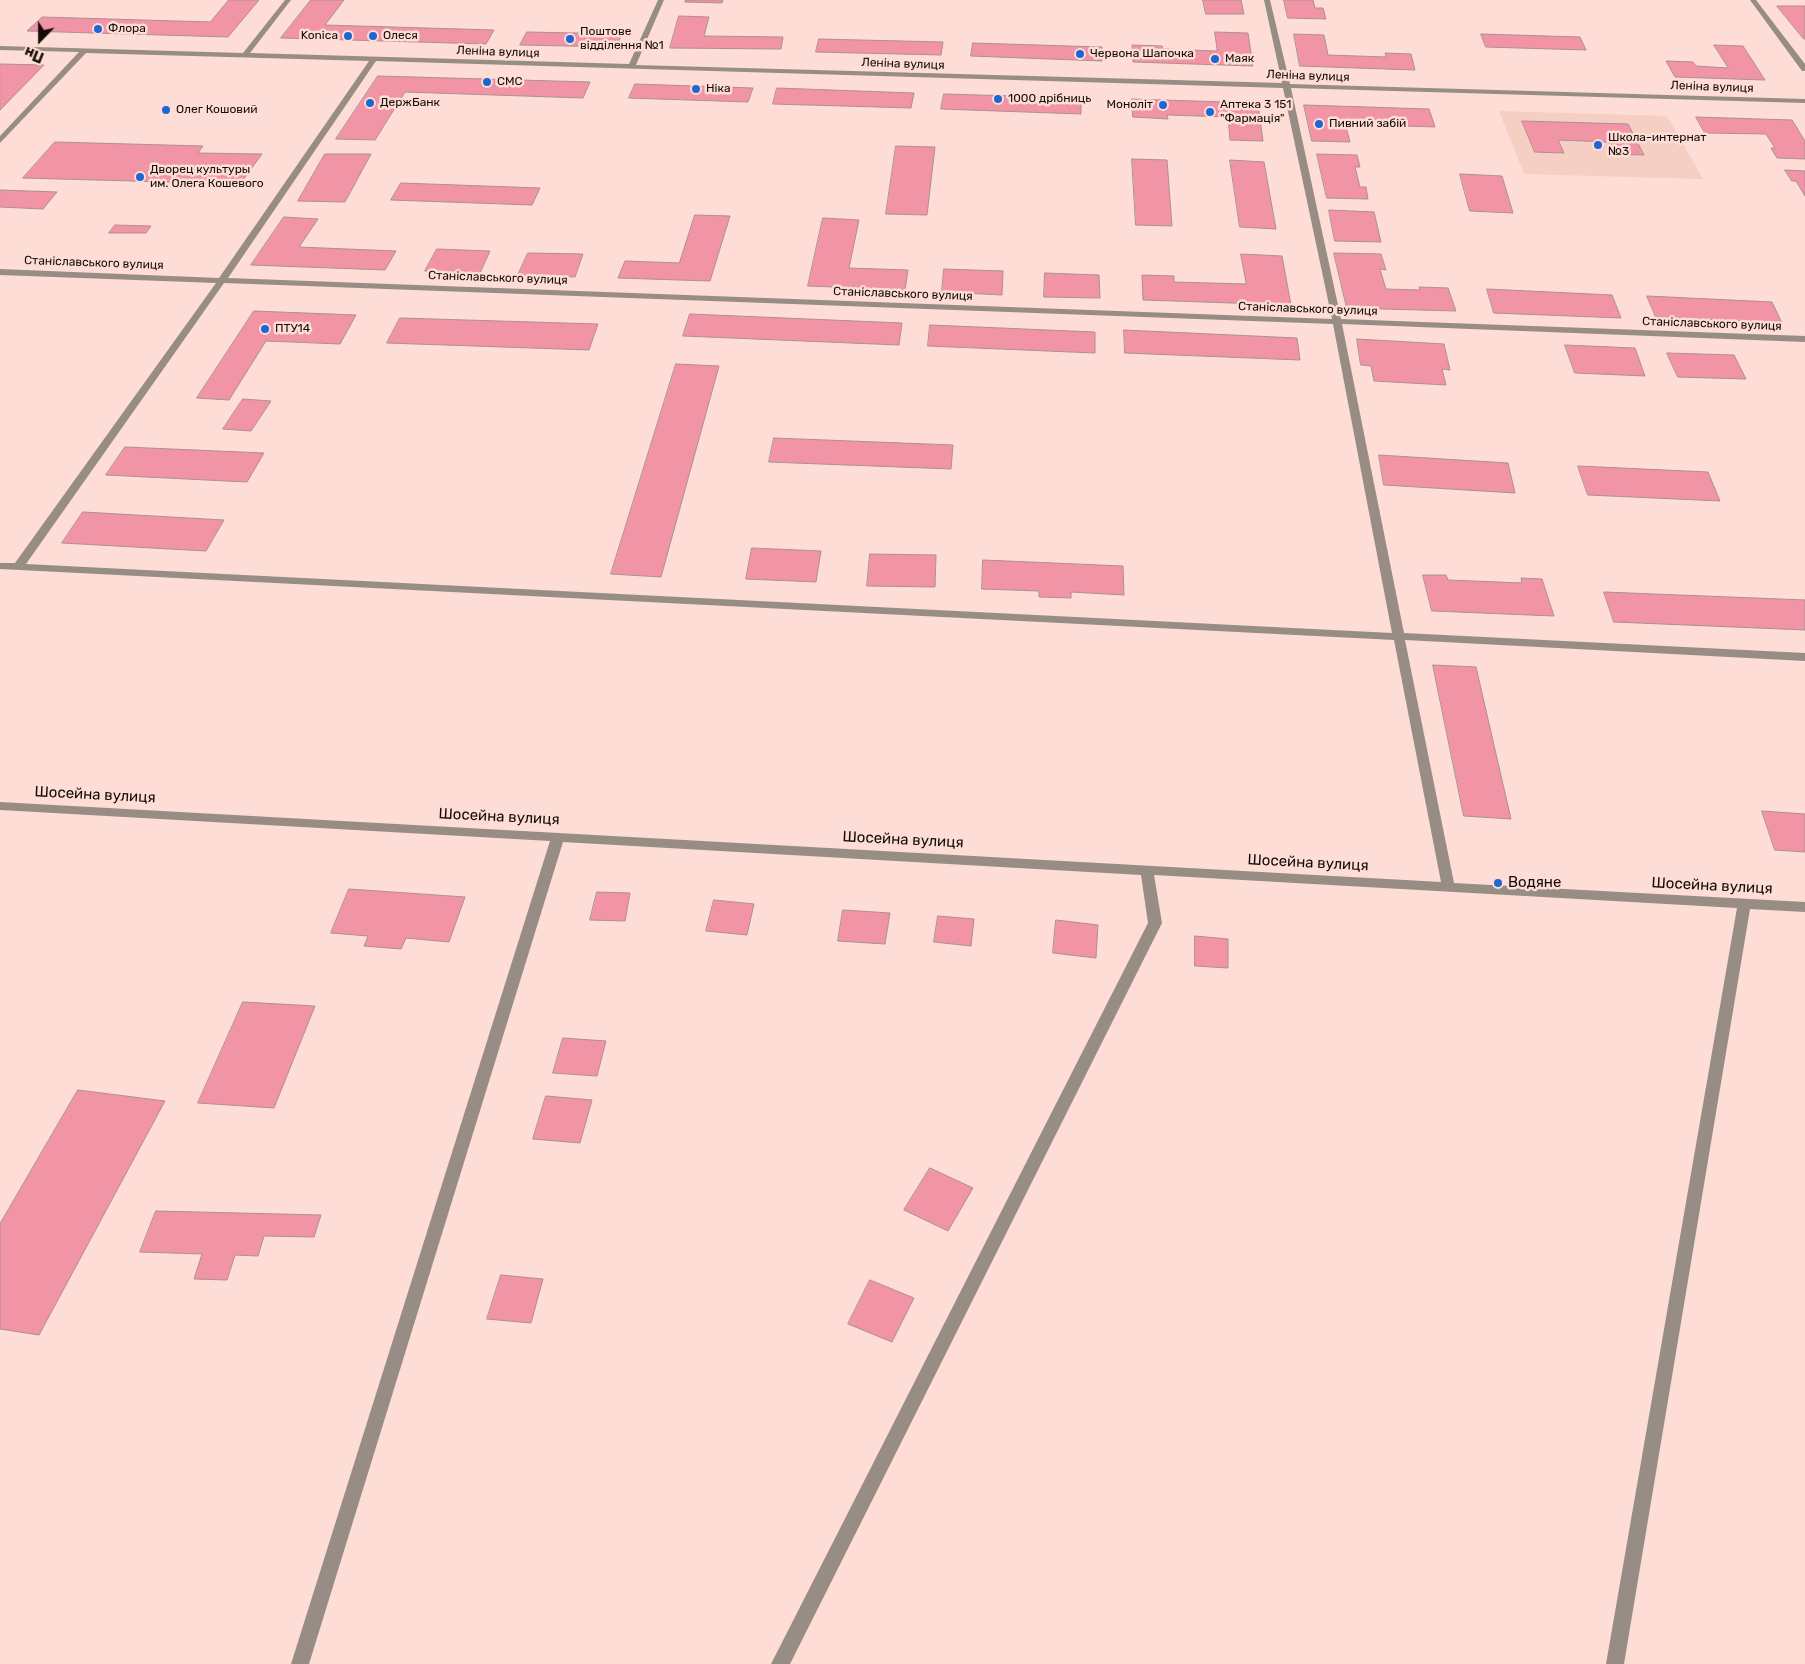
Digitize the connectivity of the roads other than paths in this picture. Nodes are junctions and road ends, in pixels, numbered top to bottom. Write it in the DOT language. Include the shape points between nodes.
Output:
graph roads {
  1 [pos="288,0"];
  2 [pos="660,0"];
  3 [pos="1266,0"];
  4 [pos="1753,0"];
  5 [pos="0,48"];
  6 [pos="84,51"];
  7 [pos="244,56"];
  8 [pos="374,60"];
  9 [pos="631,67"];
  10 [pos="1805,69"];
  11 [pos="1287,87"];
  12 [pos="1805,101"];
  13 [pos="0,141"];
  14 [pos="0,272"];
  15 [pos="222,280"];
  16 [pos="1338,323"];
  17 [pos="1805,339"];
  18 [pos="0,566"];
  19 [pos="18,567"];
  20 [pos="1398,637"];
  21 [pos="1805,657"];
  22 [pos="0,806"];
  23 [pos="558,837"];
  24 [pos="1147,870"];
  25 [pos="1448,887"];
  26 [pos="1744,904"];
  27 [pos="1805,907"];
  28 [pos="300,1664"];
  29 [pos="780,1664"];
  30 [pos="1615,1664"];
  1 -- 7 [label="street"];
  2 -- 9 [label="street"];
  3 -- 11 [label="street"];
  4 -- 10 [label="street"];
  5 -- 6 [label="street, Леніна вулиця"];
  6 -- 7 [label="street, Леніна вулиця"];
  6 -- 13 [label="street"];
  7 -- 8 [label="street, Леніна вулиця"];
  8 -- 9 [label="street, Леніна вулиця"];
  8 -- 15 [label="street"];
  9 -- 11 [label="street, Леніна вулиця"];
  11 -- 12 [label="street, Леніна вулиця"];
  11 -- 16 [label="street"];
  14 -- 15 [label="street, Станіславського вулиця"];
  15 -- 16 [label="street, Станіславського вулиця"];
  15 -- 19 [label="street"];
  16 -- 17 [label="street, Станіславського вулиця"];
  16 -- 20 [label="street"];
  18 -- 19 [label="street"];
  19 -- 20 [label="street"];
  20 -- 21 [label="street"];
  20 -- 25 [label="street"];
  22 -- 23 [label="street, Шосейна вулиця"];
  23 -- 24 [label="street, Шосейна вулиця"];
  23 -- 28 [label="street"];
  24 -- 25 [label="street, Шосейна вулиця"];
  24 -- 29 [label="street" via="1154,922"];
  25 -- 26 [label="street, Шосейна вулиця"];
  26 -- 27 [label="street, Шосейна вулиця"];
  26 -- 30 [label="street"];
}
